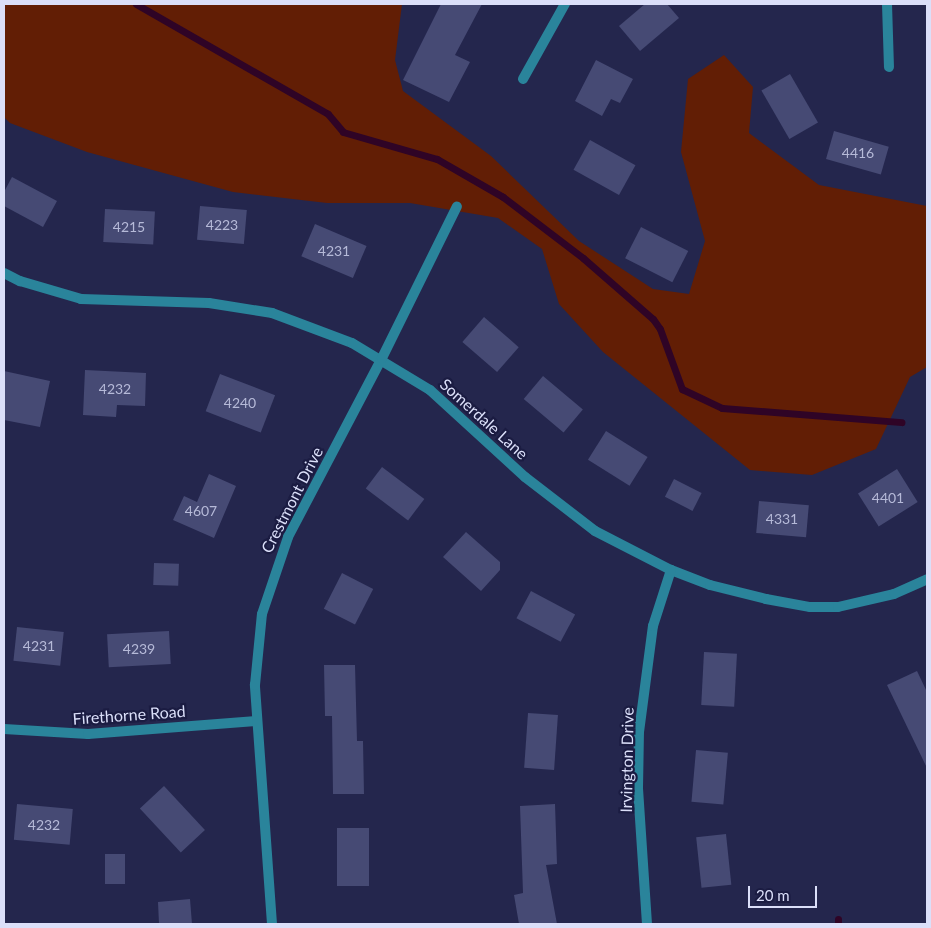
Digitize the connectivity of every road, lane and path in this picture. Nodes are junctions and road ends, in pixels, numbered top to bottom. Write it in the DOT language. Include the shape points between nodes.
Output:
graph roads {
  1 [pos="565,4"];
  2 [pos="887,4"];
  3 [pos="889,67"];
  4 [pos="523,79"];
  5 [pos="457,206"];
  6 [pos="4,273"];
  7 [pos="382,358"];
  8 [pos="671,570"];
  9 [pos="927,578"];
  10 [pos="257,721"];
  11 [pos="4,729"];
  12 [pos="272,924"];
  13 [pos="647,924"];
  1 -- 4 [label="street"];
  2 -- 3 [label="street"];
  5 -- 7 [label="street, Crestmont Drive"];
  6 -- 7 [label="street, Somerdale Lane" via="20,281 81,298 209,302 272,312"];
  7 -- 8 [label="street, Somerdale Lane" via="430,390 573,516 624,548"];
  7 -- 10 [label="street, Crestmont Drive" via="288,537 275,569 262,614 256,661"];
  8 -- 9 [label="street, Somerdale Lane" via="710,585 810,607 838,608 876,600"];
  8 -- 13 [label="street, Irvington Drive" via="653,626 639,732 638,788"];
  10 -- 11 [label="street, Firethorne Road" via="80,734"];
  10 -- 12 [label="street, Crestmont Drive"];
}
